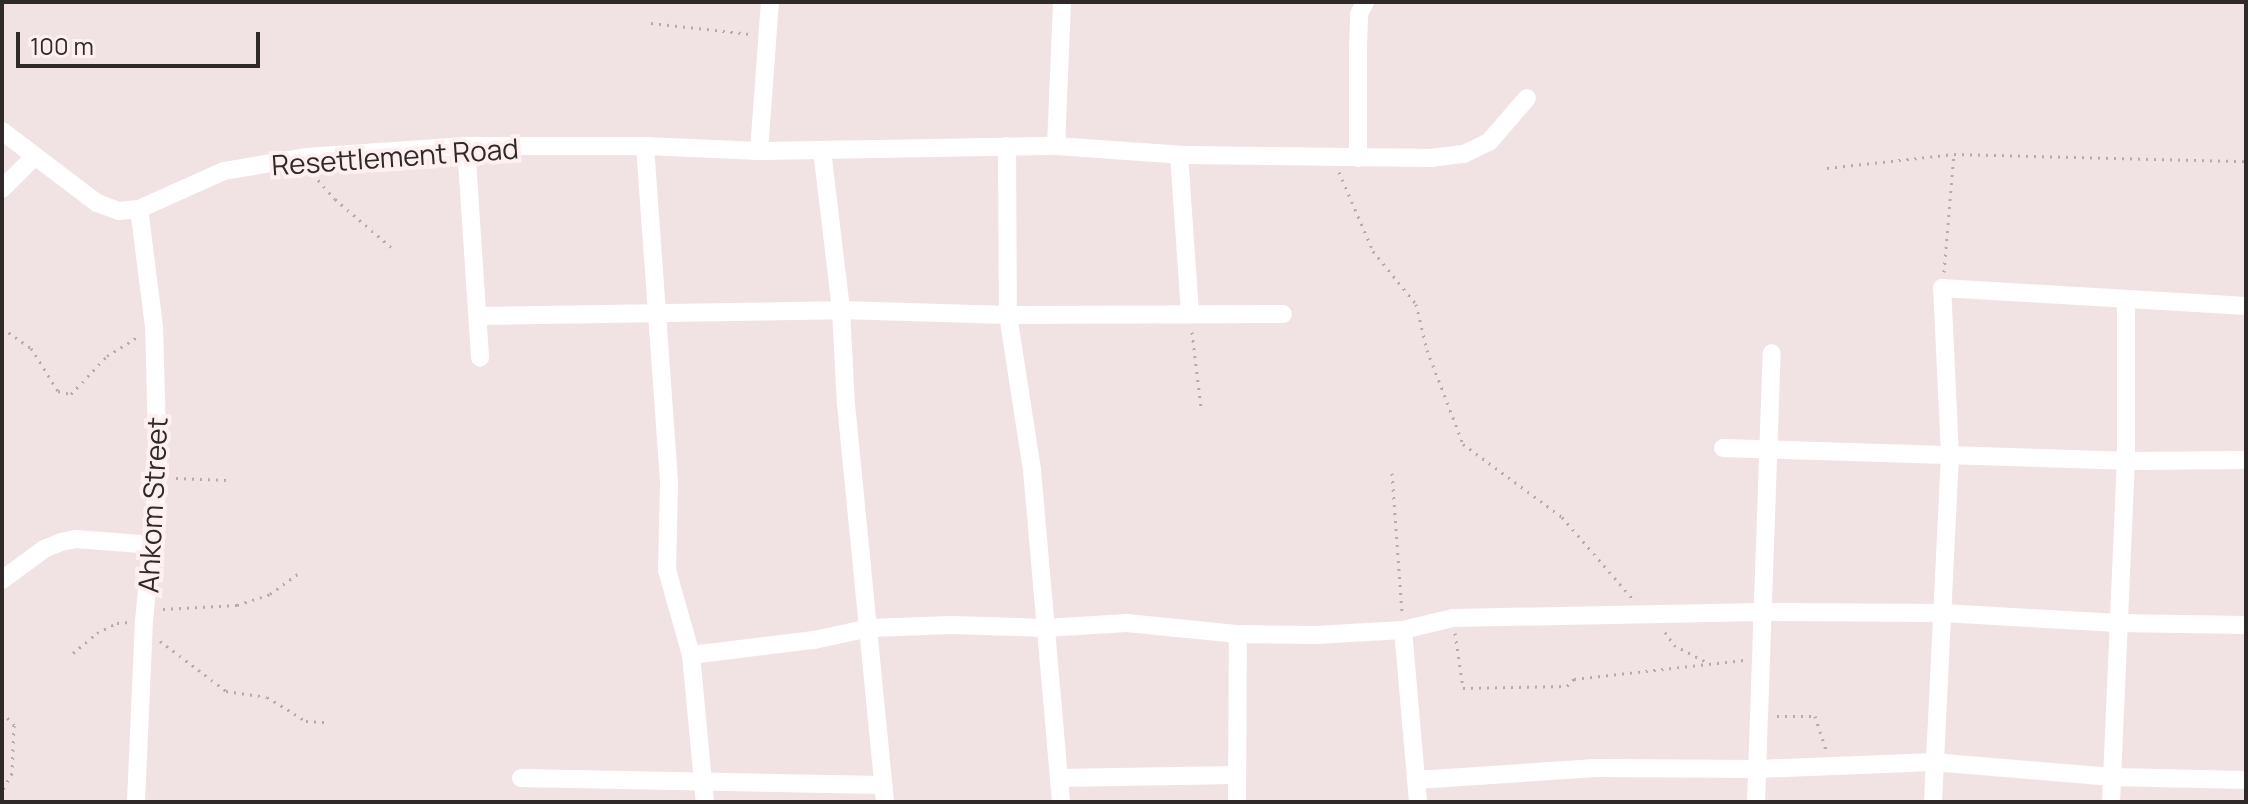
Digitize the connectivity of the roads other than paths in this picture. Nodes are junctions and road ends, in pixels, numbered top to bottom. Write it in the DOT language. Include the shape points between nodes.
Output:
graph roads {
  1 [pos="770,2"];
  2 [pos="1062,2"];
  3 [pos="1365,2"];
  4 [pos="1527,98"];
  5 [pos="2,131"];
  6 [pos="466,146"];
  7 [pos="645,146"];
  8 [pos="1007,146"];
  9 [pos="1056,146"];
  10 [pos="822,150"];
  11 [pos="759,151"];
  12 [pos="1179,155"];
  13 [pos="34,157"];
  14 [pos="1358,158"];
  15 [pos="2,189"];
  16 [pos="139,209"];
  17 [pos="2126,299"];
  18 [pos="2246,306"];
  19 [pos="841,310"];
  20 [pos="1190,313"];
  21 [pos="1283,314"];
  22 [pos="1008,315"];
  23 [pos="478,316"];
  24 [pos="656,316"];
  25 [pos="1772,353"];
  26 [pos="480,358"];
  27 [pos="1723,448"];
  28 [pos="1766,451"];
  29 [pos="1950,455"];
  30 [pos="2246,460"];
  31 [pos="2126,461"];
  32 [pos="154,545"];
  33 [pos="2,580"];
  34 [pos="1760,612"];
  35 [pos="1943,613"];
  36 [pos="2118,623"];
  37 [pos="2246,625"];
  38 [pos="870,628"];
  39 [pos="1046,628"];
  40 [pos="1403,630"];
  41 [pos="1238,634"];
  42 [pos="691,655"];
  43 [pos="1933,762"];
  44 [pos="1757,769"];
  45 [pos="1235,775"];
  46 [pos="2112,777"];
  47 [pos="521,778"];
  48 [pos="1059,778"];
  49 [pos="703,779"];
  50 [pos="1416,780"];
  51 [pos="2246,780"];
  52 [pos="884,793"];
  53 [pos="136,802"];
  54 [pos="705,802"];
  55 [pos="1061,802"];
  56 [pos="1237,802"];
  57 [pos="1418,802"];
  58 [pos="1756,802"];
  59 [pos="1933,802"];
  60 [pos="2111,802"];
  1 -- 11 [label="street"];
  2 -- 9 [label="street"];
  3 -- 14 [label="street" via="1359,25"];
  4 -- 14 [label="street, Resettlement Road" via="1489,142 1464,154"];
  5 -- 13 [label="street"];
  6 -- 7 [label="street, Resettlement Road"];
  6 -- 16 [label="street, Resettlement Road" via="307,157 224,171"];
  6 -- 23 [label="street"];
  7 -- 11 [label="street, Resettlement Road"];
  7 -- 24 [label="street"];
  8 -- 9 [label="street, Resettlement Road"];
  8 -- 10 [label="street, Resettlement Road"];
  8 -- 22 [label="street"];
  9 -- 12 [label="street, Resettlement Road"];
  10 -- 11 [label="street, Resettlement Road"];
  10 -- 19 [label="street"];
  12 -- 14 [label="street, Resettlement Road"];
  12 -- 20 [label="street"];
  13 -- 15 [label="street"];
  13 -- 16 [label="street" via="97,203 119,211"];
  16 -- 32 [label="street, Ahkom Street" via="154,327"];
  17 -- 18 [label="street"];
  17 -- 29 [label="street" via="1942,288"];
  17 -- 31 [label="street"];
  19 -- 22 [label="street"];
  19 -- 24 [label="street"];
  19 -- 38 [label="street"];
  20 -- 21 [label="street"];
  20 -- 22 [label="street"];
  22 -- 39 [label="street" via="1032,470"];
  23 -- 24 [label="street"];
  23 -- 26 [label="street"];
  24 -- 42 [label="street" via="669,484 667,570"];
  25 -- 28 [label="street"];
  27 -- 28 [label="street"];
  28 -- 29 [label="street"];
  28 -- 34 [label="street"];
  29 -- 31 [label="street"];
  29 -- 35 [label="street"];
  30 -- 31 [label="street"];
  31 -- 36 [label="street"];
  32 -- 33 [label="street" via="61,542"];
  32 -- 53 [label="street, Ahkom Street"];
  34 -- 35 [label="street"];
  34 -- 40 [label="street" via="1453,618"];
  34 -- 44 [label="street"];
  35 -- 36 [label="street"];
  35 -- 43 [label="street"];
  36 -- 37 [label="street"];
  36 -- 46 [label="street"];
  38 -- 39 [label="street"];
  38 -- 42 [label="street"];
  38 -- 52 [label="street"];
  39 -- 41 [label="street" via="1127,623"];
  39 -- 48 [label="street"];
  40 -- 41 [label="street"];
  40 -- 50 [label="street"];
  41 -- 45 [label="street"];
  42 -- 49 [label="street"];
  43 -- 44 [label="street"];
  43 -- 46 [label="street"];
  43 -- 59 [label="street"];
  44 -- 50 [label="street" via="1596,768"];
  44 -- 58 [label="street"];
  45 -- 48 [label="street"];
  45 -- 56 [label="street"];
  46 -- 51 [label="street"];
  46 -- 60 [label="street"];
  47 -- 49 [label="street"];
  48 -- 55 [label="street"];
  49 -- 52 [label="street"];
  49 -- 54 [label="street"];
  50 -- 57 [label="street"];
}
